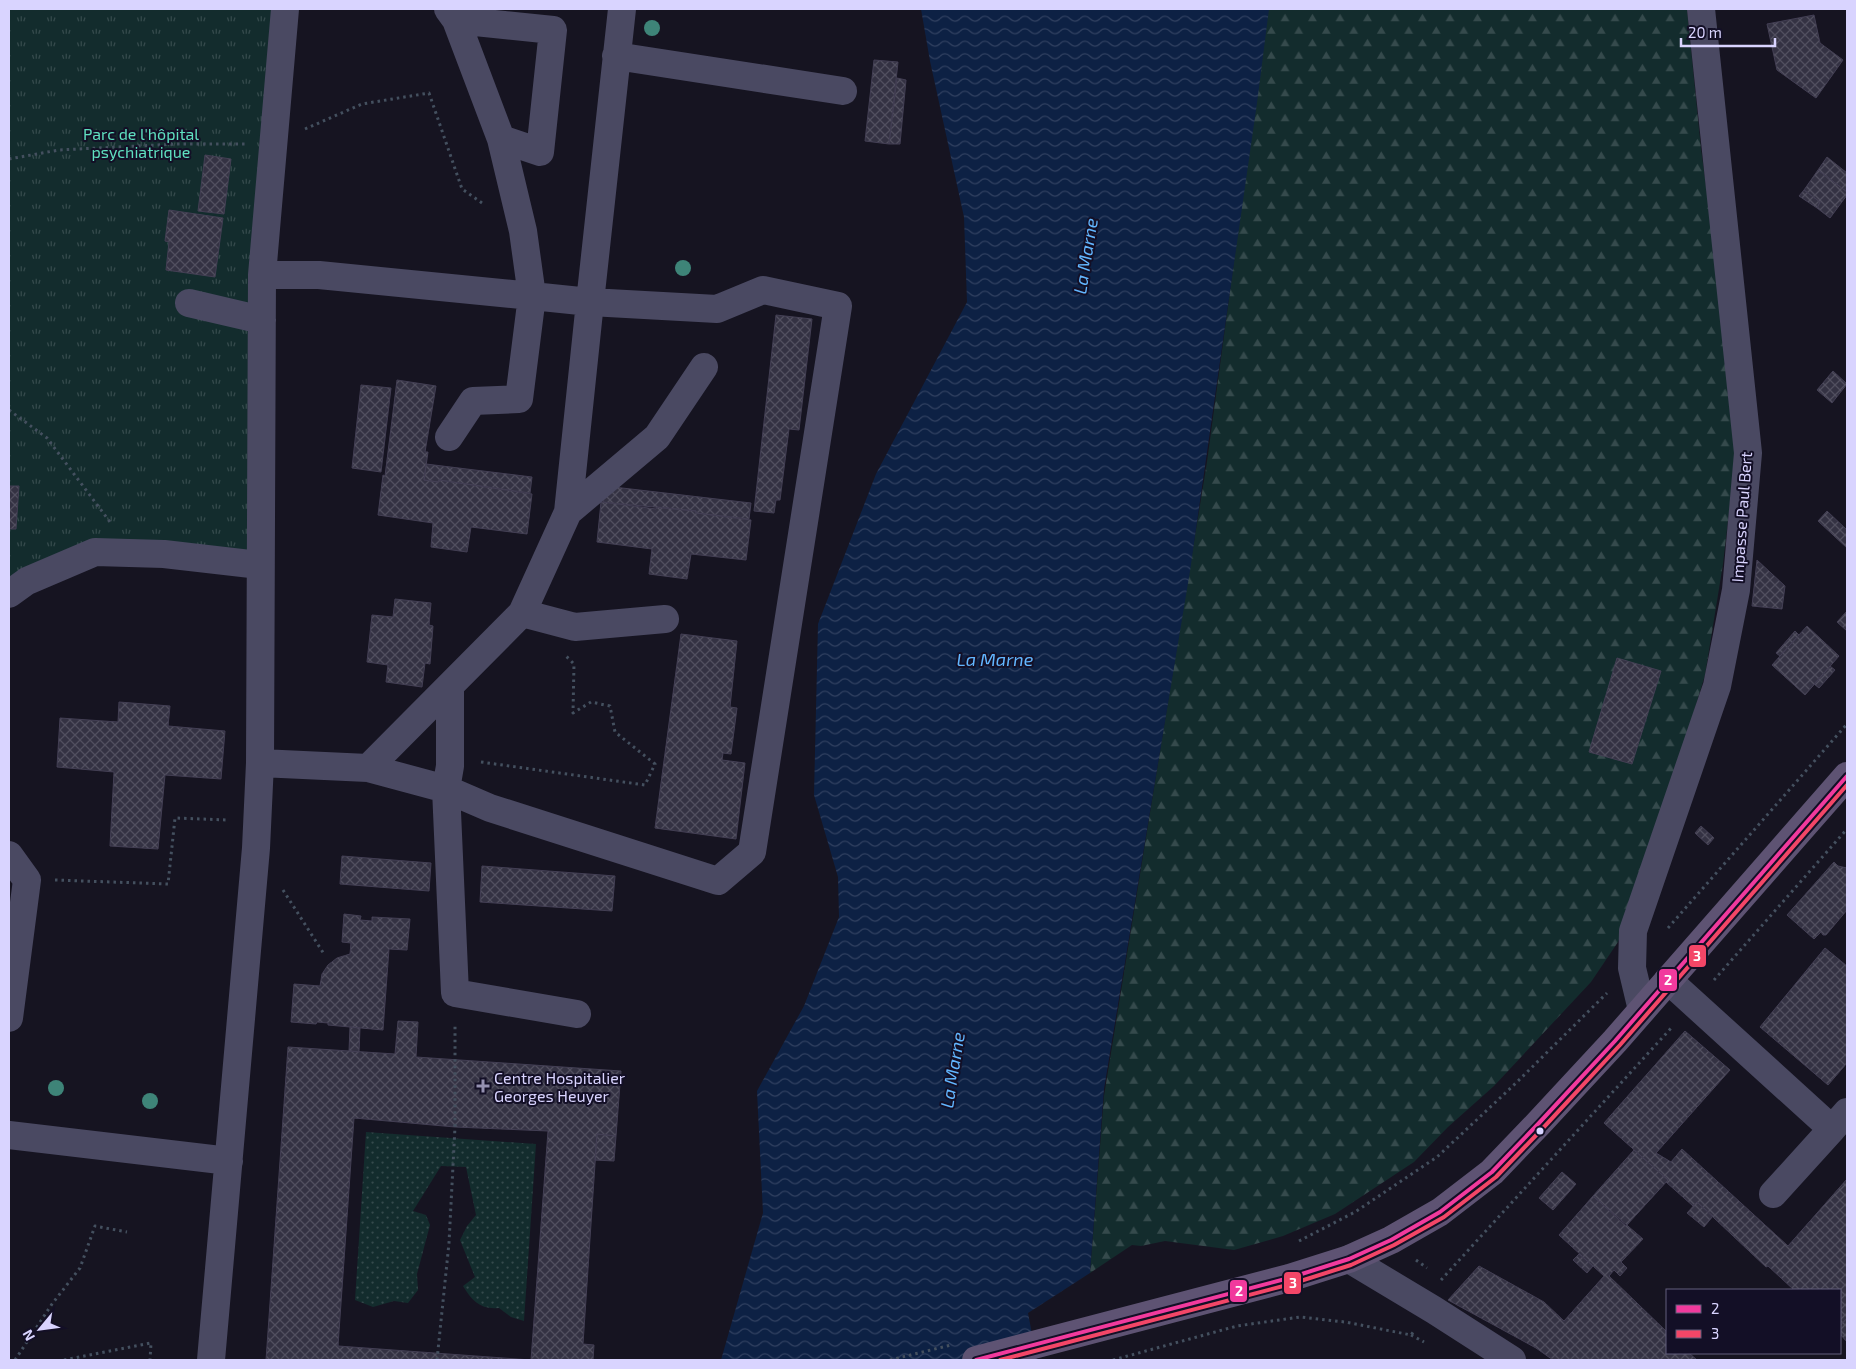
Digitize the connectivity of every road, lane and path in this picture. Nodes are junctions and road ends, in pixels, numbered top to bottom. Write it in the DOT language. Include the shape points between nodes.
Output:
graph roads {
  1 [pos="285,9"];
  2 [pos="622,9"];
  3 [pos="1701,9"];
  4 [pos="452,14"];
  5 [pos="616,56"];
  6 [pos="843,91"];
  7 [pos="501,139"];
  8 [pos="273,143"];
  9 [pos="9,159"];
  10 [pos="523,231"];
  11 [pos="262,275"];
  12 [pos="532,296"];
  13 [pos="590,302"];
  14 [pos="189,303"];
  15 [pos="262,320"];
  16 [pos="704,367"];
  17 [pos="9,410"];
  18 [pos="449,437"];
  19 [pos="568,512"];
  20 [pos="115,525"];
  21 [pos="260,565"];
  22 [pos="9,594"];
  23 [pos="522,613"];
  24 [pos="665,619"];
  25 [pos="554,622"];
  26 [pos="450,686"];
  27 [pos="1847,724"];
  28 [pos="450,756"];
  29 [pos="260,763"];
  30 [pos="368,768"];
  31 [pos="1847,776"];
  32 [pos="446,789"];
  33 [pos="256,821"];
  34 [pos="9,855"];
  35 [pos="27,880"];
  36 [pos="282,888"];
  37 [pos="1664,931"];
  38 [pos="324,954"];
  39 [pos="1632,968"];
  40 [pos="1668,980"];
  41 [pos="455,993"];
  42 [pos="1642,1010"];
  43 [pos="577,1014"];
  44 [pos="9,1018"];
  45 [pos="1840,1120"];
  46 [pos="9,1136"];
  47 [pos="229,1161"];
  48 [pos="1773,1194"];
  49 [pos="127,1232"];
  50 [pos="1297,1242"];
  51 [pos="1348,1259"];
  52 [pos="1441,1280"];
  53 [pos="1429,1308"];
  54 [pos="15,1360"];
  55 [pos="64,1360"];
  56 [pos="150,1360"];
  57 [pos="211,1360"];
  58 [pos="437,1360"];
  59 [pos="976,1360"];
  60 [pos="1113,1360"];
  61 [pos="1512,1360"];
  1 -- 8 [label="street"];
  2 -- 5 [label="street"];
  3 -- 39 [label="street, Impasse Paul Bert" via="1748,453 1736,590 1718,686 1634,931"];
  4 -- 7 [label="street"];
  4 -- 7 [label="street" via="553,30 540,152"];
  5 -- 6 [label="street"];
  5 -- 13 [label="street"];
  7 -- 10 [label="street"];
  8 -- 9 [label="path" via="58,150"];
  8 -- 10 [label="path" via="362,104 429,94 462,189"];
  8 -- 11 [label="street"];
  10 -- 12 [label="street"];
  11 -- 12 [label="street" via="319,275"];
  11 -- 15 [label="street"];
  12 -- 13 [label="street"];
  12 -- 18 [label="street" via="518,399 473,402"];
  13 -- 19 [label="street"];
  13 -- 32 [label="street" via="717,310 763,290 838,306 752,852 718,881 490,808"];
  14 -- 15 [label="street"];
  15 -- 21 [label="street"];
  16 -- 19 [label="street" via="657,437"];
  17 -- 20 [label="path" via="47,438 107,520"];
  19 -- 23 [label="street"];
  21 -- 22 [label="street" via="164,554 95,552 27,581"];
  21 -- 29 [label="street"];
  23 -- 25 [label="street"];
  23 -- 26 [label="street"];
  24 -- 25 [label="street" via="575,627"];
  25 -- 28 [label="path" via="560,649 574,664 572,713 591,702 610,706 615,732 655,764 645,785"];
  26 -- 28 [label="street"];
  26 -- 30 [label="street"];
  27 -- 37 [label="path"];
  28 -- 32 [label="street"];
  29 -- 30 [label="street"];
  29 -- 33 [label="street"];
  30 -- 32 [label="street"];
  31 -- 40 [label="main road"];
  32 -- 41 [label="street"];
  33 -- 35 [label="path" via="175,818 168,884"];
  33 -- 47 [label="street"];
  34 -- 35 [label="street"];
  35 -- 44 [label="street"];
  36 -- 38 [label="path"];
  39 -- 42 [label="street, Impasse Paul Bert"];
  39 -- 50 [label="path" via="1437,1157 1355,1212"];
  40 -- 42 [label="main road"];
  40 -- 45 [label="street"];
  41 -- 43 [label="street"];
  41 -- 58 [label="path" via="455,1127 449,1243"];
  42 -- 51 [label="main road" via="1492,1172 1440,1212 1391,1240"];
  45 -- 48 [label="street"];
  46 -- 47 [label="street"];
  47 -- 57 [label="street"];
  49 -- 54 [label="path" via="95,1226 80,1268"];
  51 -- 53 [label="street"];
  51 -- 59 [label="main road" via="1289,1278"];
  52 -- 53 [label="path"];
  53 -- 60 [label="path" via="1411,1335 1300,1317 1237,1326"];
  53 -- 61 [label="street"];
  55 -- 56 [label="path" via="151,1343"];
}
